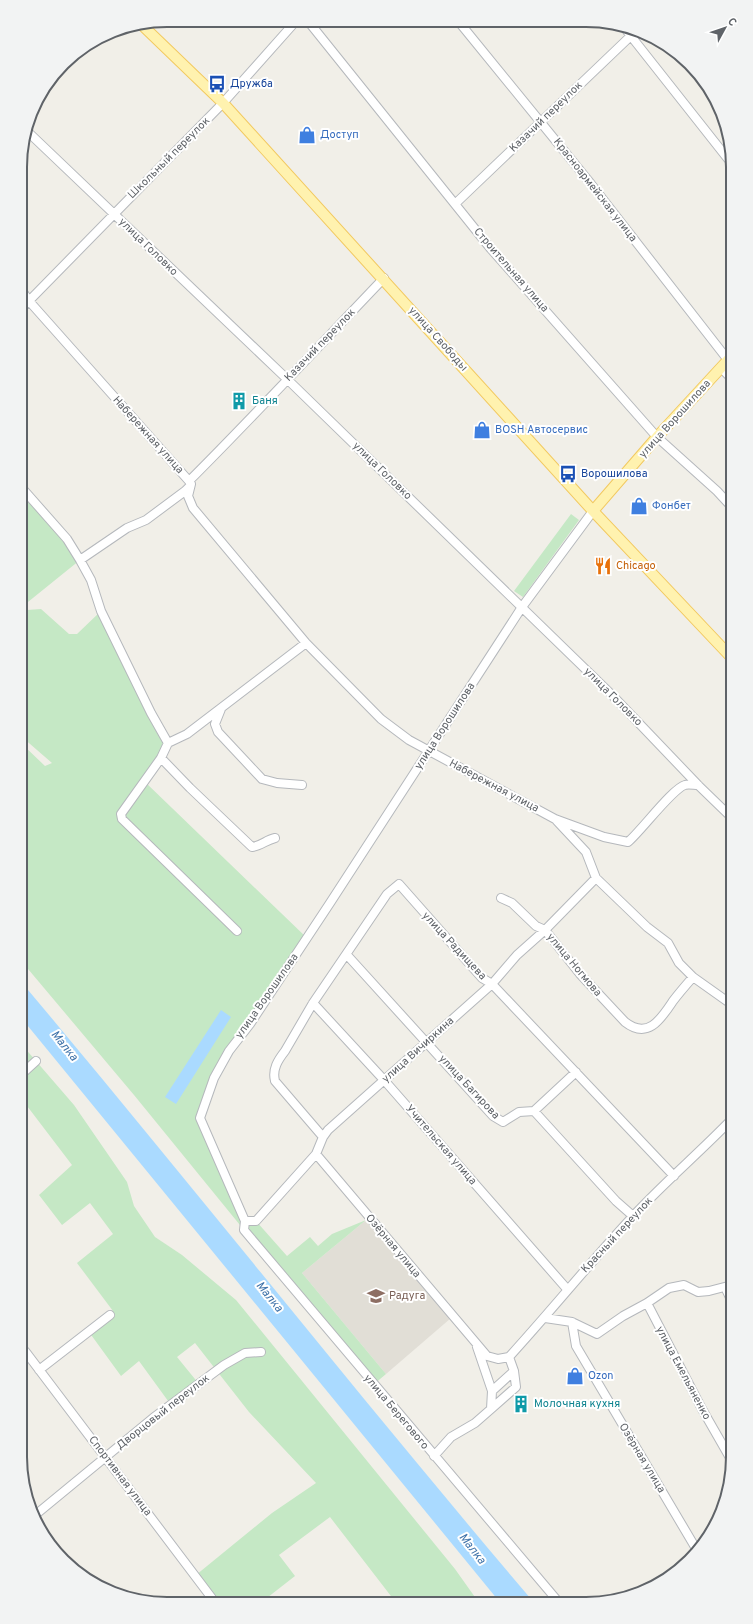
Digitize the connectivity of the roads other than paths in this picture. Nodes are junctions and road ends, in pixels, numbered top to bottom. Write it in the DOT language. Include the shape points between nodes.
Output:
graph roads {
  1 [pos="291,27"];
  2 [pos="313,27"];
  3 [pos="463,27"];
  4 [pos="146,29"];
  5 [pos="632,35"];
  6 [pos="636,36"];
  7 [pos="223,103"];
  8 [pos="541,122"];
  9 [pos="31,135"];
  10 [pos="725,155"];
  11 [pos="456,203"];
  12 [pos="113,214"];
  13 [pos="384,278"];
  14 [pos="27,298"];
  15 [pos="29,301"];
  16 [pos="726,362"];
  17 [pos="287,379"];
  18 [pos="657,437"];
  19 [pos="190,483"];
  20 [pos="27,494"];
  21 [pos="726,501"];
  22 [pos="593,511"];
  23 [pos="80,560"];
  24 [pos="522,607"];
  25 [pos="306,643"];
  26 [pos="726,652"];
  27 [pos="221,708"];
  28 [pos="168,743"];
  29 [pos="429,751"];
  30 [pos="161,758"];
  31 [pos="302,785"];
  32 [pos="698,785"];
  33 [pos="726,812"];
  34 [pos="555,819"];
  35 [pos="275,838"];
  36 [pos="596,878"];
  37 [pos="500,898"];
  38 [pos="545,930"];
  39 [pos="236,931"];
  40 [pos="347,955"];
  41 [pos="692,977"];
  42 [pos="492,984"];
  43 [pos="726,1001"];
  44 [pos="313,1003"];
  45 [pos="427,1042"];
  46 [pos="36,1061"];
  47 [pos="27,1069"];
  48 [pos="576,1072"];
  49 [pos="384,1080"];
  50 [pos="534,1111"];
  51 [pos="200,1118"];
  52 [pos="726,1125"];
  53 [pos="323,1137"];
  54 [pos="316,1154"];
  55 [pos="674,1176"];
  56 [pos="633,1216"];
  57 [pos="245,1221"];
  58 [pos="726,1286"];
  59 [pos="567,1289"];
  60 [pos="647,1303"];
  61 [pos="110,1315"];
  62 [pos="545,1318"];
  63 [pos="572,1322"];
  64 [pos="476,1342"];
  65 [pos="261,1352"];
  66 [pos="27,1354"];
  67 [pos="509,1356"];
  68 [pos="39,1370"];
  69 [pos="514,1371"];
  70 [pos="492,1391"];
  71 [pos="490,1409"];
  72 [pos="726,1451"];
  73 [pos="434,1456"];
  74 [pos="106,1457"];
  75 [pos="39,1512"];
  76 [pos="694,1545"];
  77 [pos="211,1597"];
  78 [pos="554,1597"];
  1 -- 7 [label="street, Школьный переулок"];
  2 -- 11 [label="street, Строительная улица"];
  3 -- 8 [label="street, Красноармейская улица"];
  4 -- 7 [label="main road, улица Свободы"];
  5 -- 8 [label="street, Казачий переулок"];
  6 -- 10 [label="street"];
  7 -- 12 [label="street, Школьный переулок"];
  7 -- 13 [label="main road, улица Свободы"];
  8 -- 11 [label="street, Казачий переулок"];
  8 -- 16 [label="street, Красноармейская улица"];
  9 -- 12 [label="street, улица Головко"];
  11 -- 18 [label="street, Строительная улица" via="491,249"];
  12 -- 15 [label="street, Школьный переулок"];
  12 -- 17 [label="street, улица Головко"];
  13 -- 17 [label="street, Казачий переулок"];
  13 -- 22 [label="main road, улица Свободы"];
  14 -- 15 [label="street, Набережная улица"];
  15 -- 19 [label="street, Набережная улица"];
  16 -- 18 [label="main road, улица Ворошилова"];
  17 -- 19 [label="street, Казачий переулок"];
  17 -- 24 [label="street, улица Головко"];
  18 -- 21 [label="street, Строительная улица"];
  18 -- 22 [label="main road, улица Ворошилова"];
  19 -- 23 [label="street, Казачий переулок" via="185,491 146,520 127,528"];
  19 -- 25 [label="street, Набережная улица" via="188,496 193,508"];
  20 -- 23 [label="street" via="66,539"];
  22 -- 24 [label="street, улица Ворошилова"];
  22 -- 26 [label="main road, улица Свободы"];
  23 -- 28 [label="street" via="91,580 101,611"];
  24 -- 29 [label="street, улица Ворошилова"];
  24 -- 32 [label="street, улица Головко" via="611,694"];
  25 -- 27 [label="street"];
  25 -- 29 [label="street, Набережная улица" via="380,719"];
  27 -- 28 [label="street" via="187,734"];
  27 -- 31 [label="street" via="215,724 218,732 262,778 277,783"];
  28 -- 30 [label="street"];
  29 -- 34 [label="street, Набережная улица"];
  29 -- 51 [label="street, улица Ворошилова" via="250,1024 229,1051 214,1078"];
  30 -- 35 [label="street" via="252,847"];
  30 -- 39 [label="street" via="121,814 122,819"];
  32 -- 33 [label="street, улица Головко"];
  32 -- 34 [label="street, Набережная улица" via="685,785 673,793 628,842 604,837"];
  34 -- 36 [label="street, Набережная улица" via="586,852"];
  36 -- 38 [label="street, улица Вичиркина"];
  36 -- 41 [label="street, Набережная улица" via="647,927 668,943 679,963"];
  37 -- 38 [label="street, улица Ногмова" via="512,903 536,926"];
  38 -- 41 [label="street, улица Ногмова" via="580,974 624,1022 638,1029 659,1021"];
  38 -- 42 [label="street, улица Вичиркина" via="517,955"];
  40 -- 42 [label="street, улица Радищева" via="387,894 399,884 482,978"];
  40 -- 44 [label="street, улица Радищева"];
  40 -- 45 [label="street, улица Багирова"];
  41 -- 43 [label="street, Набережная улица"];
  42 -- 45 [label="street, улица Вичиркина"];
  42 -- 48 [label="street, улица Радищева"];
  44 -- 49 [label="street, Учительская улица"];
  44 -- 53 [label="street, улица Радищева" via="276,1064 273,1074 275,1081"];
  45 -- 49 [label="street, улица Вичиркина"];
  45 -- 50 [label="street, улица Багирова" via="499,1120 507,1121 519,1112"];
  46 -- 47 [label="street"];
  48 -- 50 [label="street"];
  48 -- 55 [label="street, улица Радищева"];
  49 -- 53 [label="street, улица Вичиркина"];
  49 -- 59 [label="street, Учительская улица"];
  50 -- 56 [label="street" via="616,1201"];
  51 -- 57 [label="street, улица Берегового"];
  52 -- 55 [label="street, Красный переулок"];
  53 -- 54 [label="street, улица Вичиркина"];
  54 -- 57 [label="street, улица Вичиркина" via="256,1221"];
  54 -- 64 [label="street, Озёрная улица"];
  55 -- 56 [label="street, Красный переулок"];
  56 -- 59 [label="street, Красный переулок"];
  57 -- 73 [label="street, улица Берегового" via="244,1230"];
  58 -- 60 [label="street" via="698,1292 684,1286 669,1288"];
  59 -- 62 [label="street, Красный переулок"];
  60 -- 63 [label="street" via="597,1334"];
  60 -- 72 [label="street, улица Емельяненко"];
  61 -- 68 [label="street"];
  62 -- 63 [label="street"];
  62 -- 67 [label="street, Красный переулок"];
  63 -- 76 [label="street, Озёрная улица" via="576,1346"];
  64 -- 67 [label="street, Озёрная улица" via="487,1356 498,1359"];
  64 -- 70 [label="street"];
  65 -- 74 [label="street, Дворцовый переулок" via="245,1353 224,1365"];
  66 -- 68 [label="street, Спортивная улица"];
  67 -- 69 [label="street"];
  68 -- 74 [label="street, Спортивная улица"];
  69 -- 70 [label="street"];
  69 -- 71 [label="street" via="516,1387"];
  70 -- 71 [label="street"];
  71 -- 73 [label="street" via="475,1423 451,1437"];
  73 -- 78 [label="street, улица Берегового"];
  74 -- 75 [label="street, Дворцовый переулок"];
  74 -- 77 [label="street, Спортивная улица"];
}
